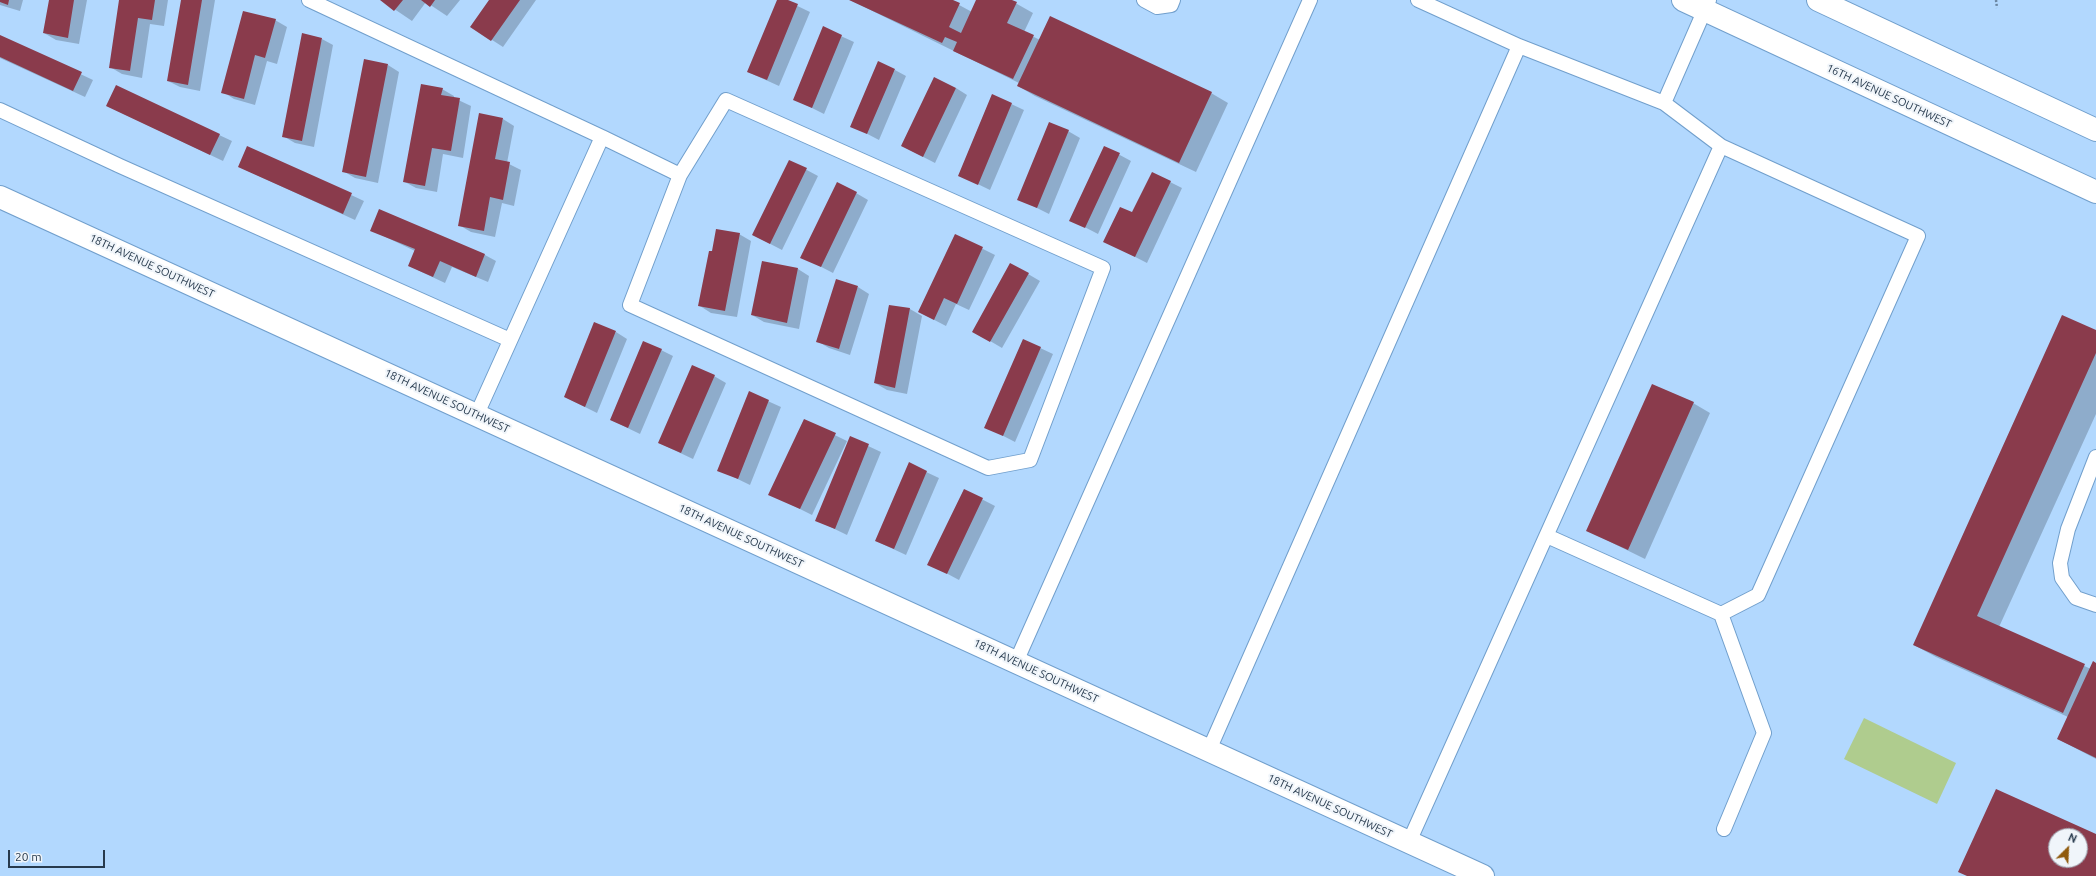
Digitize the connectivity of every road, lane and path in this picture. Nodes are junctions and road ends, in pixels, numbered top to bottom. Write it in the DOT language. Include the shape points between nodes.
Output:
graph roads {
  1 [pos="309,0"];
  2 [pos="1144,0"];
  3 [pos="1173,0"];
  4 [pos="1310,0"];
  5 [pos="1418,0"];
  6 [pos="1683,0"];
  7 [pos="1818,0"];
  8 [pos="1996,0"];
  9 [pos="1707,5"];
  10 [pos="1997,8"];
  11 [pos="1519,46"];
  12 [pos="1664,103"];
  13 [pos="0,110"];
  14 [pos="2096,130"];
  15 [pos="602,137"];
  16 [pos="1721,146"];
  17 [pos="680,175"];
  18 [pos="2096,192"];
  19 [pos="0,196"];
  20 [pos="510,340"];
  21 [pos="477,414"];
  22 [pos="2096,457"];
  23 [pos="1547,536"];
  24 [pos="2096,605"];
  25 [pos="1721,614"];
  26 [pos="1016,662"];
  27 [pos="1210,750"];
  28 [pos="1724,829"];
  29 [pos="1409,842"];
  30 [pos="1483,876"];
  1 -- 15 [label="lane"];
  2 -- 3 [label="lane" via="1157,6 1171,4"];
  4 -- 26 [label="lane"];
  5 -- 11 [label="lane"];
  6 -- 9 [label="street, 16TH AVENUE SOUTHWEST"];
  7 -- 14 [label="street"];
  8 -- 10 [label="path"];
  9 -- 12 [label="lane"];
  9 -- 18 [label="street, 16TH AVENUE SOUTHWEST"];
  11 -- 12 [label="lane"];
  11 -- 27 [label="lane"];
  12 -- 16 [label="lane"];
  13 -- 20 [label="lane"];
  15 -- 17 [label="lane"];
  15 -- 20 [label="lane"];
  16 -- 23 [label="lane"];
  16 -- 25 [label="lane" via="1918,236 1758,595"];
  17 -- 17 [label="lane" via="630,305 988,468 1030,460 1103,268 726,100"];
  19 -- 21 [label="street, 18TH AVENUE SOUTHWEST"];
  20 -- 21 [label="lane"];
  21 -- 26 [label="street, 18TH AVENUE SOUTHWEST"];
  22 -- 24 [label="lane" via="2068,529 2060,563 2062,578 2076,598"];
  23 -- 25 [label="lane"];
  23 -- 29 [label="lane"];
  25 -- 28 [label="lane" via="1764,733"];
  26 -- 27 [label="street, 18TH AVENUE SOUTHWEST"];
  27 -- 29 [label="street, 18TH AVENUE SOUTHWEST"];
  29 -- 30 [label="street, 18TH AVENUE SOUTHWEST"];
}
